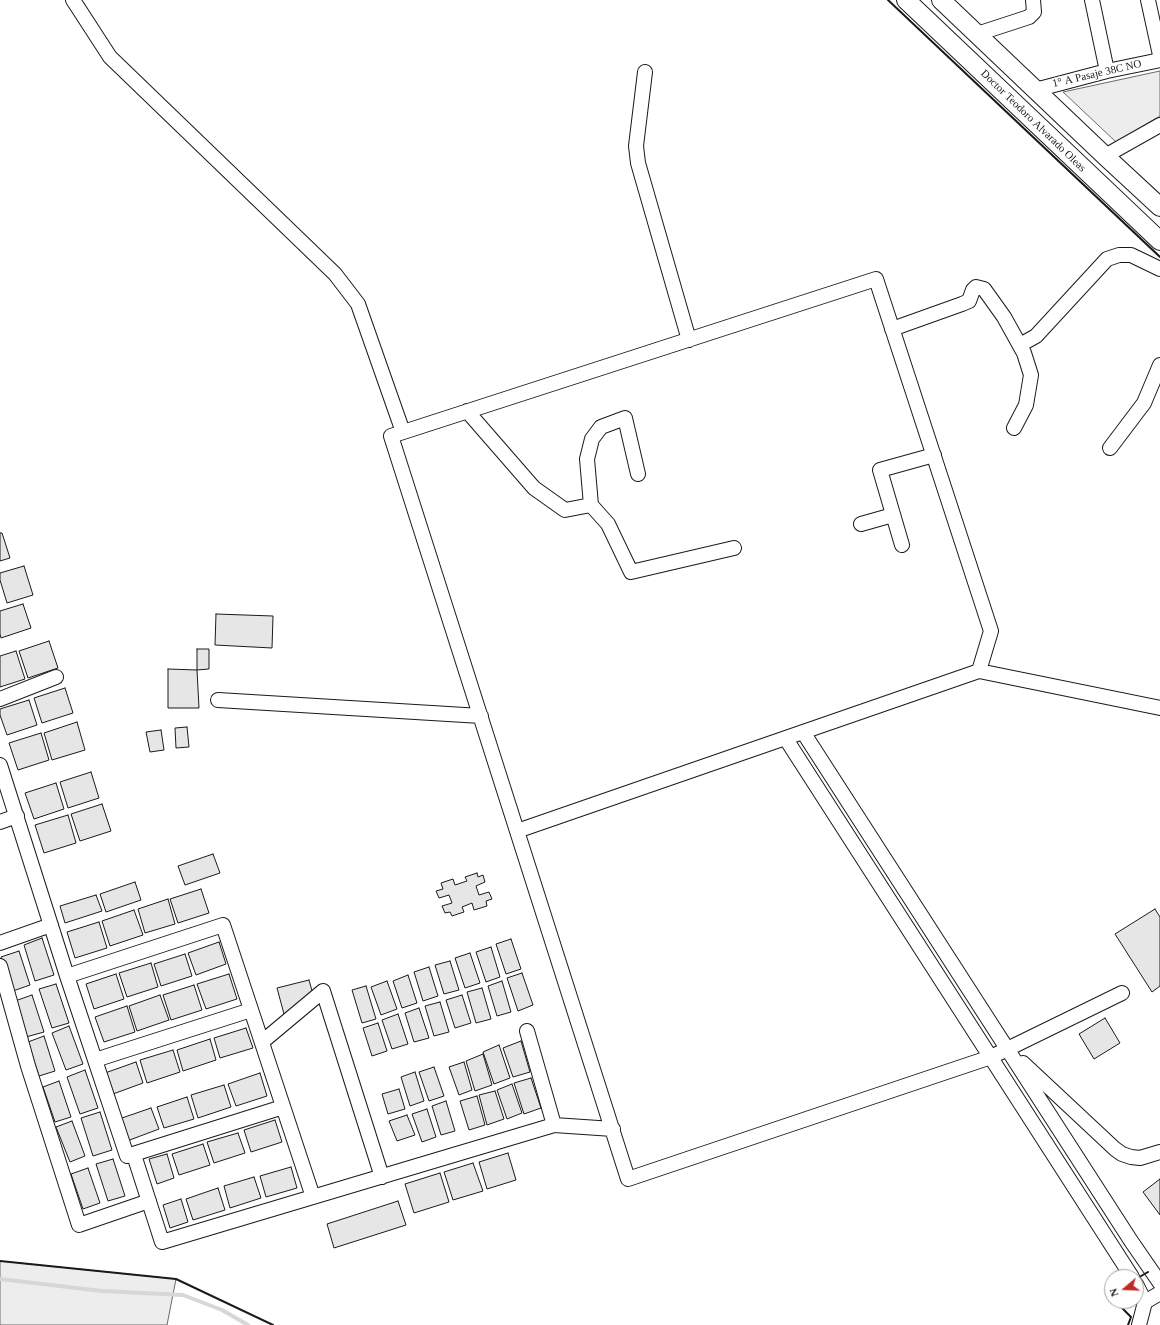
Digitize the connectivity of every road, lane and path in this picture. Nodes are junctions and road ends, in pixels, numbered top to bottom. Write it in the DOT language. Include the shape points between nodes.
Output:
graph roads {
  1 [pos="73,0"];
  2 [pos="906,0"];
  3 [pos="941,0"];
  4 [pos="1033,0"];
  5 [pos="1092,0"];
  6 [pos="1148,0"];
  7 [pos="977,34"];
  8 [pos="1160,55"];
  9 [pos="1160,60"];
  10 [pos="1107,71"];
  11 [pos="645,72"];
  12 [pos="1034,90"];
  13 [pos="1160,125"];
  14 [pos="1105,156"];
  15 [pos="1160,207"];
  16 [pos="1160,241"];
  17 [pos="1160,269"];
  18 [pos="892,329"];
  19 [pos="689,340"];
  20 [pos="1020,345"];
  21 [pos="1160,365"];
  22 [pos="467,411"];
  23 [pos="1014,428"];
  24 [pos="403,432"];
  25 [pos="1110,448"];
  26 [pos="934,455"];
  27 [pos="638,474"];
  28 [pos="591,505"];
  29 [pos="893,515"];
  30 [pos="861,524"];
  31 [pos="902,545"];
  32 [pos="734,548"];
  33 [pos="979,671"];
  34 [pos="56,677"];
  35 [pos="0,699"];
  36 [pos="218,700"];
  37 [pos="1160,708"];
  38 [pos="481,716"];
  39 [pos="803,732"];
  40 [pos="786,739"];
  41 [pos="0,765"];
  42 [pos="17,816"];
  43 [pos="0,822"];
  44 [pos="517,831"];
  45 [pos="51,925"];
  46 [pos="0,943"];
  47 [pos="0,966"];
  48 [pos="67,976"];
  49 [pos="1122,993"];
  50 [pos="252,1010"];
  51 [pos="528,1031"];
  52 [pos="262,1042"];
  53 [pos="1008,1049"];
  54 [pos="991,1057"];
  55 [pos="95,1060"];
  56 [pos="283,1107"];
  57 [pos="554,1125"];
  58 [pos="612,1129"];
  59 [pos="1160,1152"];
  60 [pos="134,1155"];
  61 [pos="382,1177"];
  62 [pos="313,1197"];
  63 [pos="149,1201"];
  64 [pos="1127,1269"];
  65 [pos="1160,1283"];
  66 [pos="1160,1293"];
  67 [pos="1145,1302"];
  68 [pos="1138,1325"];
  1 -- 24 [label="street" via="110,56 335,274 358,304"];
  2 -- 16 [label="main road, Doctor Teodoro Alvarado Oleas"];
  3 -- 7 [label="main road"];
  4 -- 7 [label="street" via="1034,12 1029,17"];
  5 -- 10 [label="street"];
  6 -- 8 [label="street"];
  7 -- 12 [label="main road"];
  9 -- 10 [label="street, 1° A Pasaje 38C NO"];
  10 -- 12 [label="street, 1° A Pasaje 38C NO"];
  11 -- 19 [label="street" via="636,146 638,163"];
  12 -- 14 [label="main road"];
  13 -- 14 [label="street"];
  14 -- 15 [label="main road"];
  17 -- 20 [label="street" via="1131,255 1119,255 1108,259 1036,336"];
  18 -- 19 [label="street" via="876,279"];
  18 -- 20 [label="street" via="969,301 973,290 979,287 984,289 1004,316"];
  18 -- 26 [label="street"];
  19 -- 22 [label="street"];
  20 -- 23 [label="street" via="1031,375 1026,405"];
  21 -- 25 [label="street" via="1144,403"];
  22 -- 24 [label="street"];
  22 -- 28 [label="street" via="534,488 565,510"];
  24 -- 38 [label="street" via="391,436"];
  26 -- 29 [label="street" via="880,470"];
  26 -- 33 [label="street" via="992,631"];
  27 -- 28 [label="street" via="625,418 601,427 592,439 587,459"];
  28 -- 32 [label="street" via="608,524 631,572"];
  29 -- 30 [label="street"];
  29 -- 31 [label="street"];
  33 -- 37 [label="street"];
  33 -- 39 [label="street"];
  34 -- 35 [label="street"];
  36 -- 38 [label="street"];
  38 -- 44 [label="street"];
  39 -- 40 [label="street"];
  39 -- 53 [label="street"];
  40 -- 44 [label="street"];
  40 -- 54 [label="street"];
  41 -- 42 [label="street"];
  42 -- 43 [label="street"];
  42 -- 45 [label="street"];
  44 -- 58 [label="street"];
  45 -- 46 [label="street"];
  45 -- 48 [label="street"];
  47 -- 63 [label="street" via="28,1066 79,1225"];
  48 -- 50 [label="street" via="223,924"];
  48 -- 55 [label="street"];
  49 -- 53 [label="street"];
  50 -- 52 [label="street"];
  50 -- 55 [label="street"];
  51 -- 57 [label="street"];
  52 -- 56 [label="street"];
  52 -- 61 [label="street" via="323,991"];
  53 -- 54 [label="street"];
  53 -- 59 [label="street" via="1115,1149 1127,1156 1140,1158"];
  53 -- 65 [label="street"];
  54 -- 58 [label="street" via="628,1179"];
  54 -- 64 [label="street"];
  55 -- 60 [label="street" via="127,1156"];
  56 -- 60 [label="street"];
  56 -- 62 [label="street"];
  57 -- 58 [label="street"];
  57 -- 61 [label="street"];
  60 -- 63 [label="street"];
  61 -- 62 [label="street"];
  62 -- 63 [label="street" via="162,1242"];
  66 -- 67 [label="street"];
  67 -- 68 [label="street"];
}
